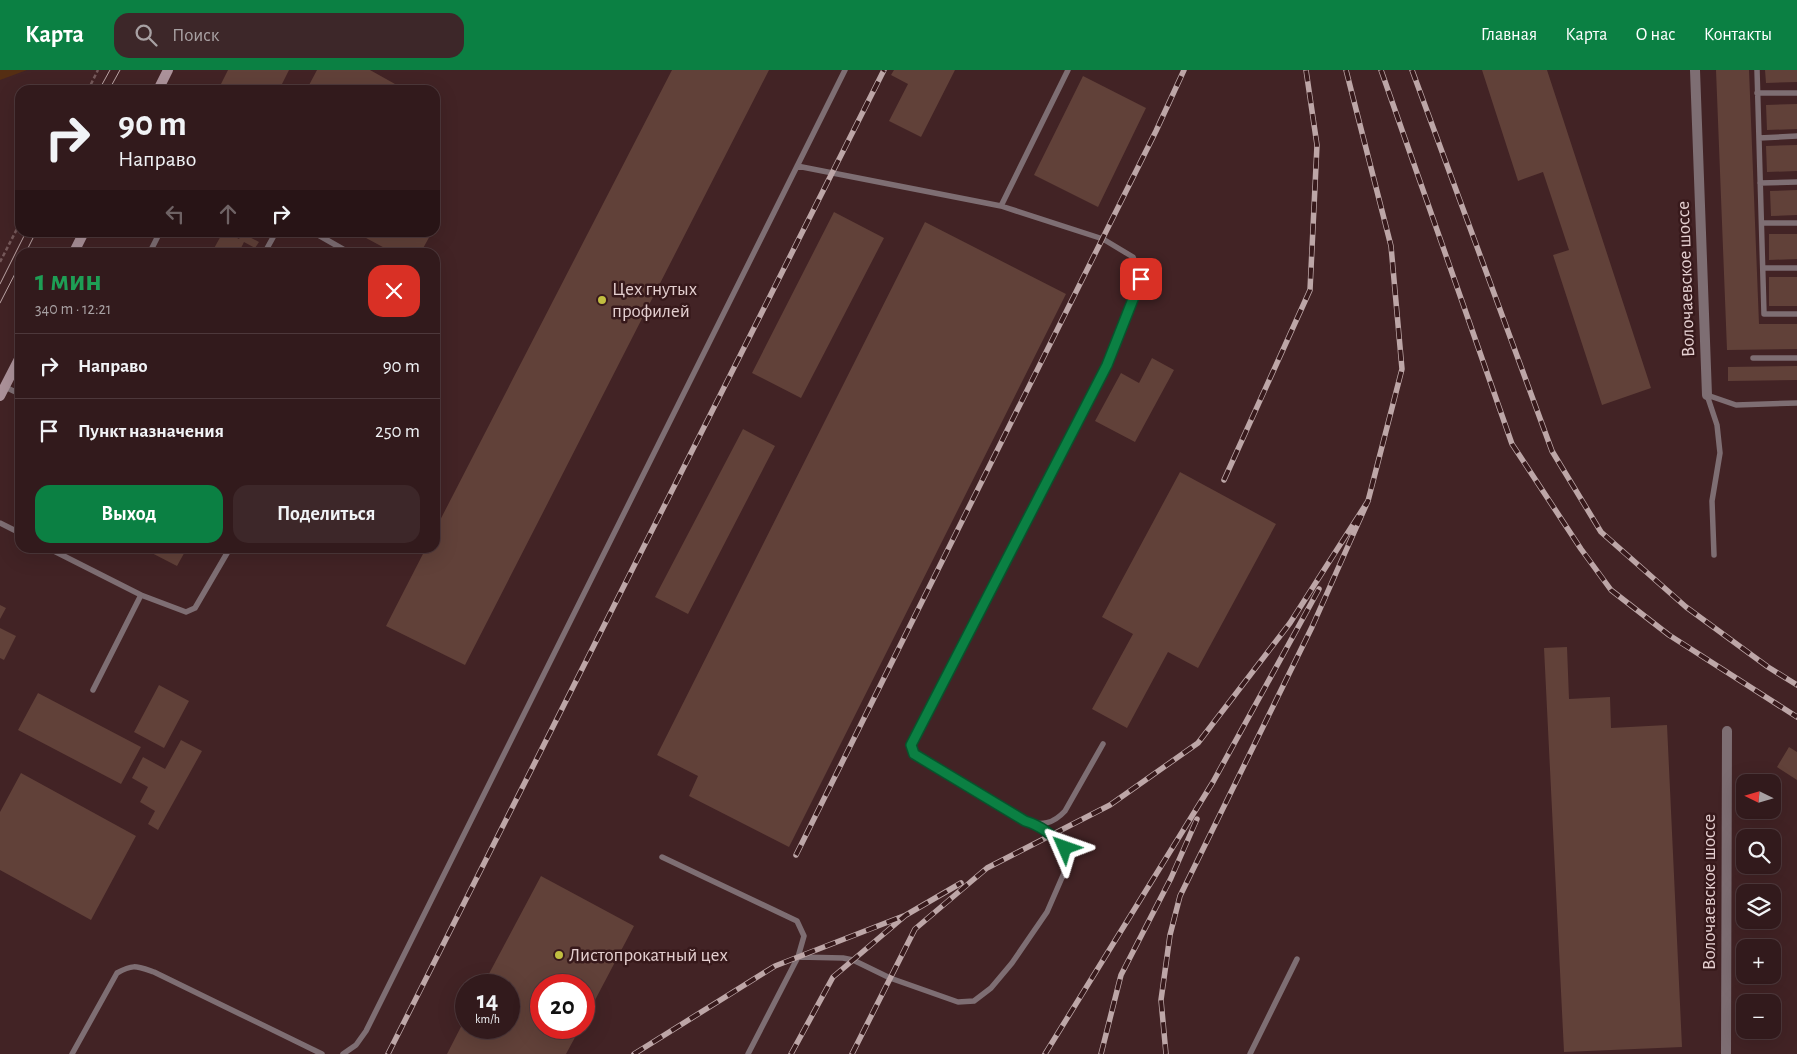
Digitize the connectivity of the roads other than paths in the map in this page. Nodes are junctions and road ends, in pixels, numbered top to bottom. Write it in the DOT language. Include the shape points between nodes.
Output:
graph roads {
  1 [pos="168,70"];
  2 [pos="845,70"];
  3 [pos="1068,70"];
  4 [pos="1695,70"];
  5 [pos="1757,70"];
  6 [pos="160,85"];
  7 [pos="1757,93"];
  8 [pos="1797,93"];
  9 [pos="1797,136"];
  10 [pos="1759,138"];
  11 [pos="797,166"];
  12 [pos="1797,182"];
  13 [pos="1760,183"];
  14 [pos="1001,206"];
  15 [pos="1762,223"];
  16 [pos="1797,223"];
  17 [pos="322,237"];
  18 [pos="341,248"];
  19 [pos="1763,268"];
  20 [pos="1797,268"];
  21 [pos="1797,314"];
  22 [pos="1753,358"];
  23 [pos="1797,358"];
  24 [pos="15,367"];
  25 [pos="2,392"];
  26 [pos="15,393"];
  27 [pos="1707,395"];
  28 [pos="1797,403"];
  29 [pos="0,523"];
  30 [pos="15,530"];
  31 [pos="58,553"];
  32 [pos="227,553"];
  33 [pos="1714,555"];
  34 [pos="141,595"];
  35 [pos="94,690"];
  36 [pos="1727,731"];
  37 [pos="1103,744"];
  38 [pos="1036,824"];
  39 [pos="662,857"];
  40 [pos="798,957"];
  41 [pos="1297,959"];
  42 [pos="72,1054"];
  43 [pos="322,1054"];
  44 [pos="343,1054"];
  45 [pos="748,1054"];
  46 [pos="1250,1054"];
  47 [pos="1726,1054"];
  1 -- 6 [label="street"];
  2 -- 11 [label="lane"];
  3 -- 14 [label="lane"];
  4 -- 27 [label="street, Волочаевское шоссе"];
  5 -- 7 [label="lane"];
  7 -- 8 [label="lane"];
  7 -- 10 [label="lane"];
  9 -- 10 [label="lane"];
  10 -- 13 [label="lane"];
  11 -- 14 [label="lane"];
  11 -- 44 [label="lane" via="366,1031 356,1046"];
  12 -- 13 [label="lane"];
  13 -- 15 [label="lane"];
  14 -- 38 [label="lane" via="1103,239 1132,258 1141,279 1107,365 911,745 914,754 1025,821"];
  15 -- 16 [label="lane"];
  15 -- 19 [label="lane"];
  17 -- 18 [label="lane"];
  19 -- 20 [label="lane"];
  19 -- 21 [label="lane" via="1764,314"];
  22 -- 23 [label="lane"];
  24 -- 25 [label="street"];
  25 -- 26 [label="lane"];
  27 -- 28 [label="lane" via="1736,406"];
  27 -- 33 [label="lane" via="1717,425 1720,452 1712,501"];
  29 -- 30 [label="lane"];
  31 -- 34 [label="lane"];
  32 -- 34 [label="lane" via="195,608 186,612"];
  34 -- 35 [label="lane"];
  36 -- 47 [label="street, Волочаевское шоссе"];
  37 -- 38 [label="lane" via="1065,811 1047,824"];
  38 -- 40 [label="lane" via="1065,848 1064,873 1047,912 1012,963 991,988 974,1001 958,1002 890,978 853,960"];
  39 -- 40 [label="lane" via="797,921 804,936"];
  40 -- 45 [label="lane"];
  41 -- 46 [label="lane"];
  42 -- 43 [label="lane" via="117,973 129,966 154,972"];
}
